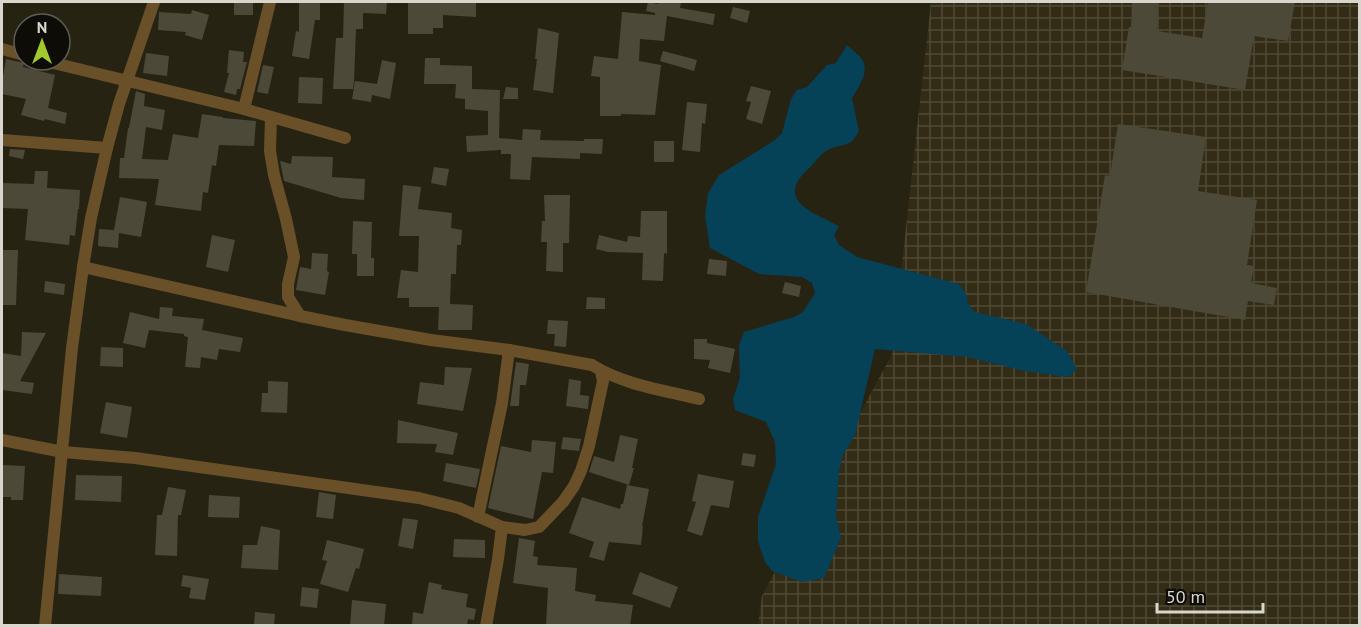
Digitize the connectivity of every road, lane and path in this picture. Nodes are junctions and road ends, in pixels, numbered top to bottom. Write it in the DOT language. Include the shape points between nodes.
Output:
graph roads {
  1 [pos="154,2"];
  2 [pos="270,2"];
  3 [pos="72,68"];
  4 [pos="127,82"];
  5 [pos="244,109"];
  6 [pos="271,118"];
  7 [pos="345,138"];
  8 [pos="2,140"];
  9 [pos="107,148"];
  10 [pos="82,267"];
  11 [pos="300,316"];
  12 [pos="509,350"];
  13 [pos="601,371"];
  14 [pos="699,399"];
  15 [pos="2,440"];
  16 [pos="63,452"];
  17 [pos="478,517"];
  18 [pos="502,527"];
  19 [pos="45,626"];
  20 [pos="486,626"];
  1 -- 4 [label="street"];
  2 -- 5 [label="street"];
  3 -- 4 [label="street"];
  4 -- 5 [label="street"];
  4 -- 9 [label="street"];
  5 -- 6 [label="street"];
  6 -- 7 [label="street"];
  6 -- 11 [label="street" via="270,151 294,257 288,297"];
  8 -- 9 [label="street"];
  9 -- 10 [label="street"];
  10 -- 11 [label="street"];
  10 -- 16 [label="street"];
  11 -- 12 [label="street"];
  12 -- 13 [label="street" via="592,365"];
  12 -- 17 [label="street"];
  13 -- 14 [label="street"];
  13 -- 18 [label="street" via="603,381 589,446 564,502 539,527"];
  15 -- 16 [label="street"];
  16 -- 17 [label="street" via="156,460 419,498"];
  16 -- 19 [label="street"];
  17 -- 18 [label="street"];
  18 -- 20 [label="street"];
}
